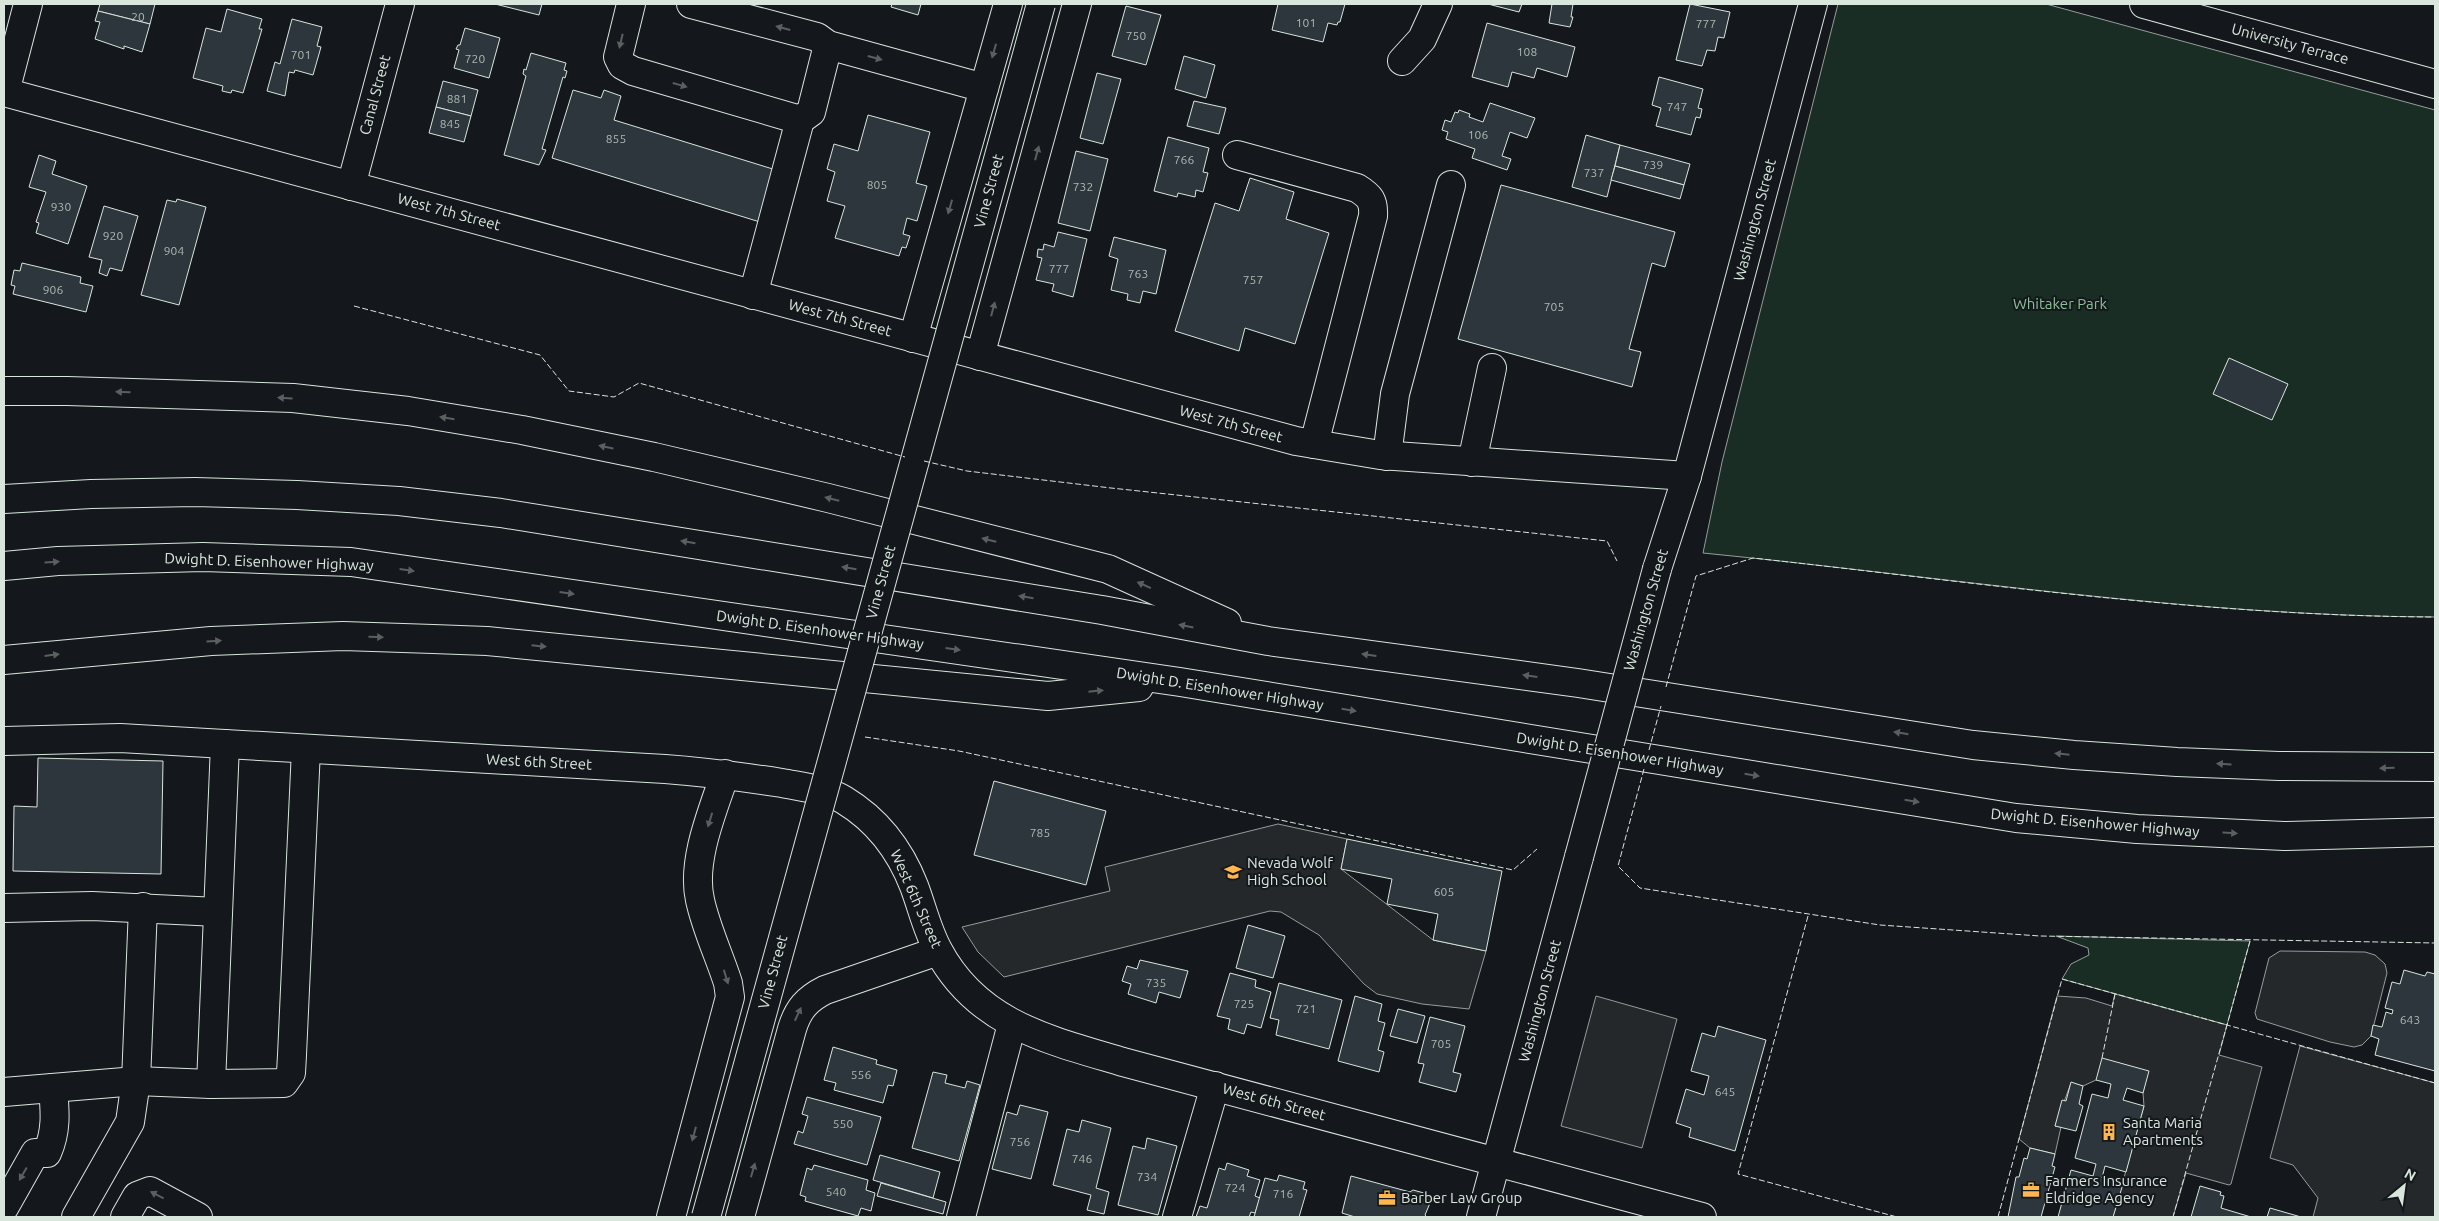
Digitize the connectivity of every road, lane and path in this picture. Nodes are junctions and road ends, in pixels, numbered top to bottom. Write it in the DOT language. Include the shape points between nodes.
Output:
graph roads {
  1 [pos="28,4"];
  2 [pos="400,4"];
  3 [pos="631,4"];
  4 [pos="691,4"];
  5 [pos="1008,4"];
  6 [pos="1041,4"];
  7 [pos="1077,4"];
  8 [pos="1438,4"];
  9 [pos="1813,4"];
  10 [pos="2144,4"];
  11 [pos="828,45"];
  12 [pos="1402,61"];
  13 [pos="2435,84"];
  14 [pos="984,88"];
  15 [pos="5,92"];
  16 [pos="800,120"];
  17 [pos="1237,155"];
  18 [pos="1451,185"];
  19 [pos="351,186"];
  20 [pos="753,295"];
  21 [pos="913,338"];
  22 [pos="980,356"];
  23 [pos="1492,368"];
  24 [pos="4,391"];
  25 [pos="1314,444"];
  26 [pos="1387,456"];
  27 [pos="1472,462"];
  28 [pos="1687,476"];
  29 [pos="4,499"];
  30 [pos="4,566"];
  31 [pos="1268,642"];
  32 [pos="4,660"];
  33 [pos="1180,682"];
  34 [pos="4,741"];
  35 [pos="225,744"];
  36 [pos="306,749"];
  37 [pos="2435,767"];
  38 [pos="725,774"];
  39 [pos="2435,832"];
  40 [pos="143,907"];
  41 [pos="4,908"];
  42 [pos="218,912"];
  43 [pos="938,951"];
  44 [pos="1012,1024"];
  45 [pos="136,1081"];
  46 [pos="212,1084"];
  47 [pos="1215,1086"];
  48 [pos="53,1088"];
  49 [pos="4,1092"];
  50 [pos="47,1152"];
  51 [pos="1496,1161"];
  52 [pos="4,1208"];
  53 [pos="20,1217"];
  54 [pos="76,1217"];
  55 [pos="125,1217"];
  56 [pos="198,1217"];
  57 [pos="671,1217"];
  58 [pos="706,1217"];
  59 [pos="740,1217"];
  60 [pos="961,1217"];
  61 [pos="1177,1217"];
  62 [pos="1480,1217"];
  63 [pos="1702,1217"];
  1 -- 15 [label="main road"];
  2 -- 19 [label="main road, Canal Street"];
  3 -- 16 [label="main road, one-way" via="618,57 622,65"];
  11 -- 4 [label="main road, one-way" via="817,37"];
  5 -- 14 [label="main road, one-way"];
  6 -- 58 [label="main road, Vine Street, bridge"];
  22 -- 7 [label="main road, one-way"];
  8 -- 12 [label="main road" via="1422,39"];
  9 -- 28 [label="main road, Washington Street"];
  10 -- 13 [label="main road, University Terrace"];
  11 -- 14 [label="main road, one-way"];
  11 -- 16 [label="main road" via="811,112"];
  14 -- 21 [label="main road, one-way"];
  15 -- 19 [label="main road, West 7th Street"];
  16 -- 20 [label="main road"];
  17 -- 25 [label="main road" via="1358,188 1370,196 1374,204"];
  18 -- 26 [label="main road" via="1395,394"];
  19 -- 20 [label="main road, West 7th Street"];
  20 -- 21 [label="main road, West 7th Street"];
  21 -- 22 [label="main road, West 7th Street"];
  22 -- 25 [label="main road, West 7th Street"];
  23 -- 27 [label="main road"];
  31 -- 24 [label="main road, one-way" via="1108,569 828,498 522,430 408,411 293,398 67,390"];
  25 -- 26 [label="main road, West 7th Street"];
  26 -- 27 [label="main road, West 7th Street"];
  27 -- 28 [label="main road, West 7th Street"];
  28 -- 51 [label="main road, Washington Street, bridge" via="1657,568"];
  31 -- 29 [label="main road, one-way" via="1102,610 492,512 344,498 195,492"];
  30 -- 33 [label="main road, Dwight D. Eisenhower Highway, one-way" via="58,561 204,557 351,562"];
  37 -- 31 [label="main road, one-way" via="2288,767 2074,755"];
  32 -- 33 [label="main road, one-way" via="201,642 352,637 487,641 1048,696"];
  33 -- 39 [label="main road, Dwight D. Eisenhower Highway, one-way" via="2016,818 2137,829 2284,836"];
  34 -- 35 [label="main road, West 6th Street" via="120,738"];
  35 -- 36 [label="main road, West 6th Street"];
  35 -- 42 [label="main road"];
  36 -- 38 [label="main road, West 6th Street"];
  36 -- 46 [label="main road" via="291,1073 284,1083"];
  38 -- 43 [label="main road, West 6th Street" via="823,791 860,811 879,828 903,864"];
  38 -- 57 [label="main road, one-way" via="698,872 700,899 730,996"];
  40 -- 41 [label="main road"];
  40 -- 42 [label="main road"];
  40 -- 45 [label="main road"];
  42 -- 46 [label="main road"];
  43 -- 44 [label="main road, West 6th Street" via="980,1002"];
  59 -- 43 [label="main road, one-way" via="792,1029 802,1006 826,990"];
  44 -- 47 [label="main road, West 6th Street" via="1058,1043"];
  44 -- 60 [label="main road"];
  45 -- 46 [label="main road"];
  45 -- 48 [label="main road"];
  45 -- 54 [label="main road" via="130,1122"];
  47 -- 51 [label="main road, West 6th Street"];
  47 -- 61 [label="main road"];
  48 -- 49 [label="main road"];
  48 -- 50 [label="main road" via="55,1129"];
  50 -- 52 [label="main road, one-way" via="35,1153"];
  50 -- 53 [label="main road" via="50,1164"];
  51 -- 62 [label="main road, Washington Street"];
  51 -- 63 [label="main road, West 6th Street"];
  56 -- 55 [label="main road, one-way" via="150,1191 137,1196"];
}
